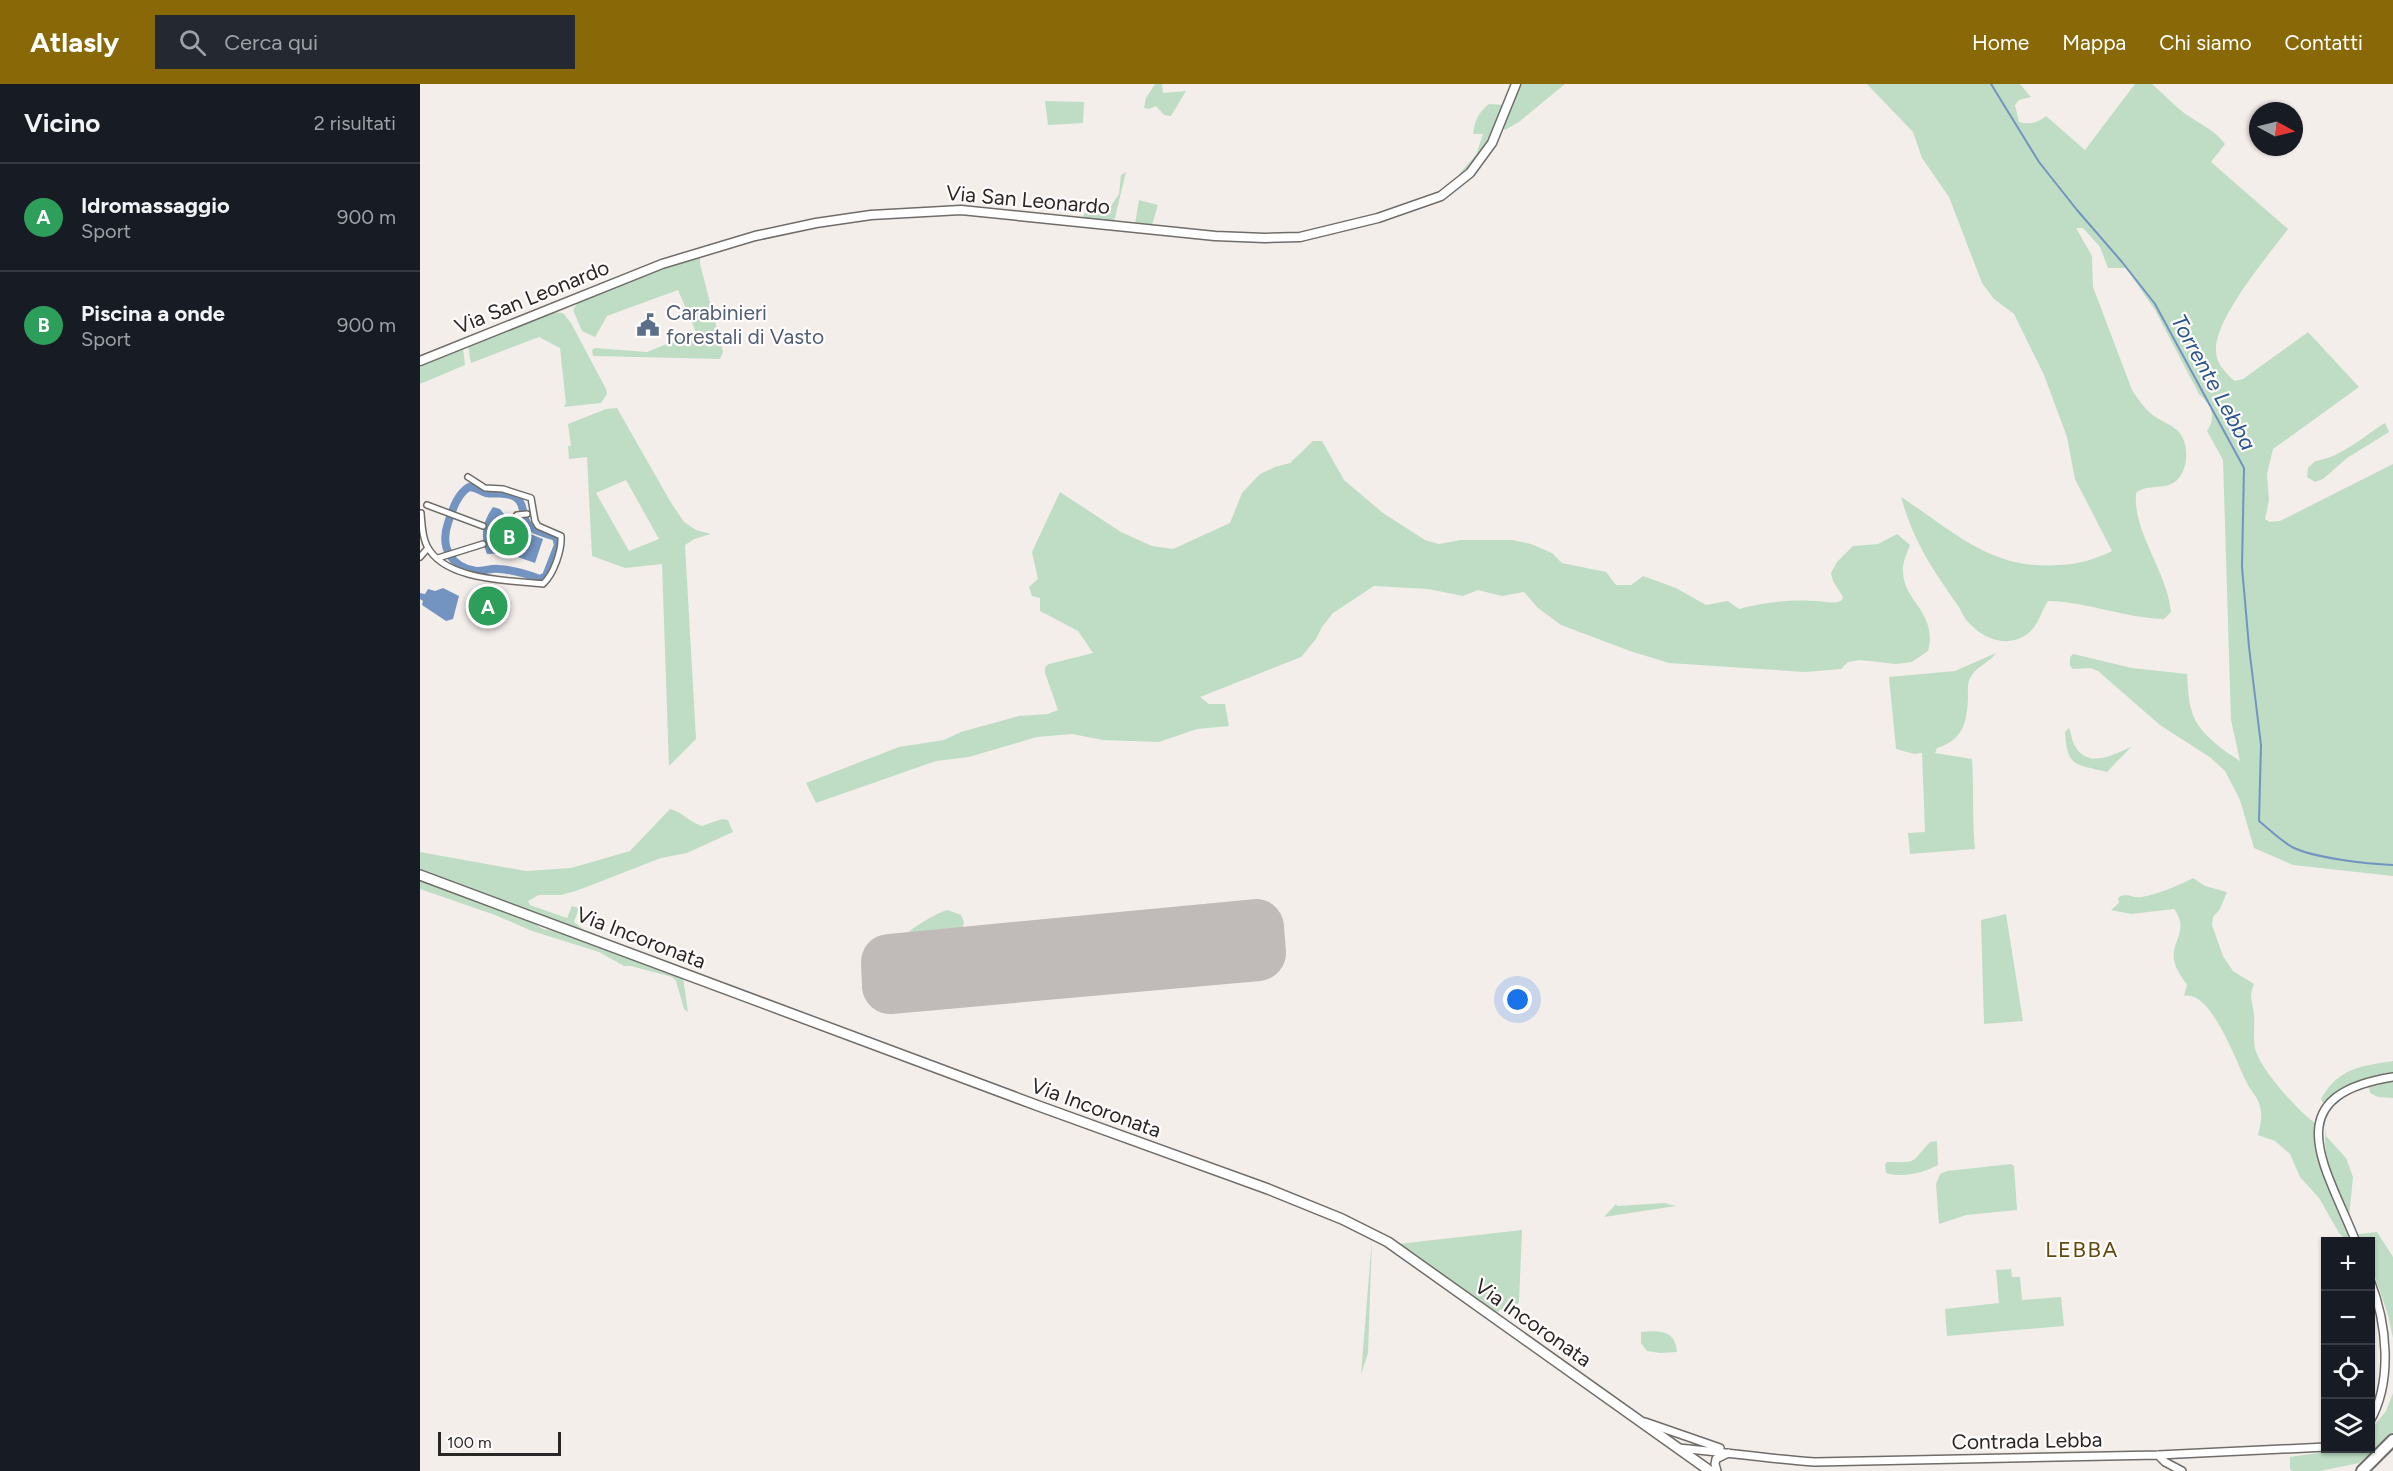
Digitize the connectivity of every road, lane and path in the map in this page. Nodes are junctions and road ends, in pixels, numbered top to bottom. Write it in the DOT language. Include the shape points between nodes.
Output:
graph roads {
  1 [pos="1516,84"];
  2 [pos="420,361"];
  3 [pos="468,477"];
  4 [pos="427,505"];
  5 [pos="421,513"];
  6 [pos="527,514"];
  7 [pos="517,515"];
  8 [pos="483,526"];
  9 [pos="483,544"];
  10 [pos="428,548"];
  11 [pos="420,557"];
  12 [pos="438,558"];
  13 [pos="420,875"];
  14 [pos="2393,1077"];
  15 [pos="2354,1237"];
  16 [pos="2374,1291"];
  17 [pos="2375,1416"];
  18 [pos="1640,1420"];
  19 [pos="2393,1440"];
  20 [pos="1701,1442"];
  21 [pos="2321,1447"];
  22 [pos="1677,1448"];
  23 [pos="1731,1452"];
  24 [pos="2158,1455"];
  25 [pos="1710,1471"];
  26 [pos="1717,1471"];
  27 [pos="2182,1471"];
  28 [pos="2362,1471"];
  1 -- 2 [label="street, Via San Leonardo" via="1491,143 1470,173 1441,196 1378,219 1300,237 1265,238 961,210 871,215 816,223 755,236 662,264"];
  3 -- 12 [label="street" via="485,488 531,498 538,526 561,536 561,547 543,584 464,574"];
  4 -- 8 [label="street"];
  5 -- 10 [label="street"];
  6 -- 7 [label="street"];
  9 -- 12 [label="street"];
  10 -- 11 [label="street"];
  10 -- 12 [label="street"];
  13 -- 18 [label="main road, Via Incoronata" via="1342,1219 1388,1242"];
  14 -- 15 [label="street" via="2356,1085 2339,1096 2329,1104 2317,1131 2324,1165"];
  16 -- 17 [label="street" via="2391,1342 2387,1392"];
  18 -- 20 [label="street"];
  18 -- 22 [label="main road, Via Incoronata"];
  19 -- 28 [label="main road"];
  20 -- 22 [label="street" via="1686,1442"];
  20 -- 23 [label="street"];
  21 -- 24 [label="street, Contrada Lebba"];
  22 -- 23 [label="street"];
  22 -- 25 [label="main road, Via Incoronata"];
  23 -- 24 [label="street, Contrada Lebba" via="1815,1462"];
  23 -- 26 [label="street" via="1716,1459"];
  24 -- 27 [label="street"];
}
